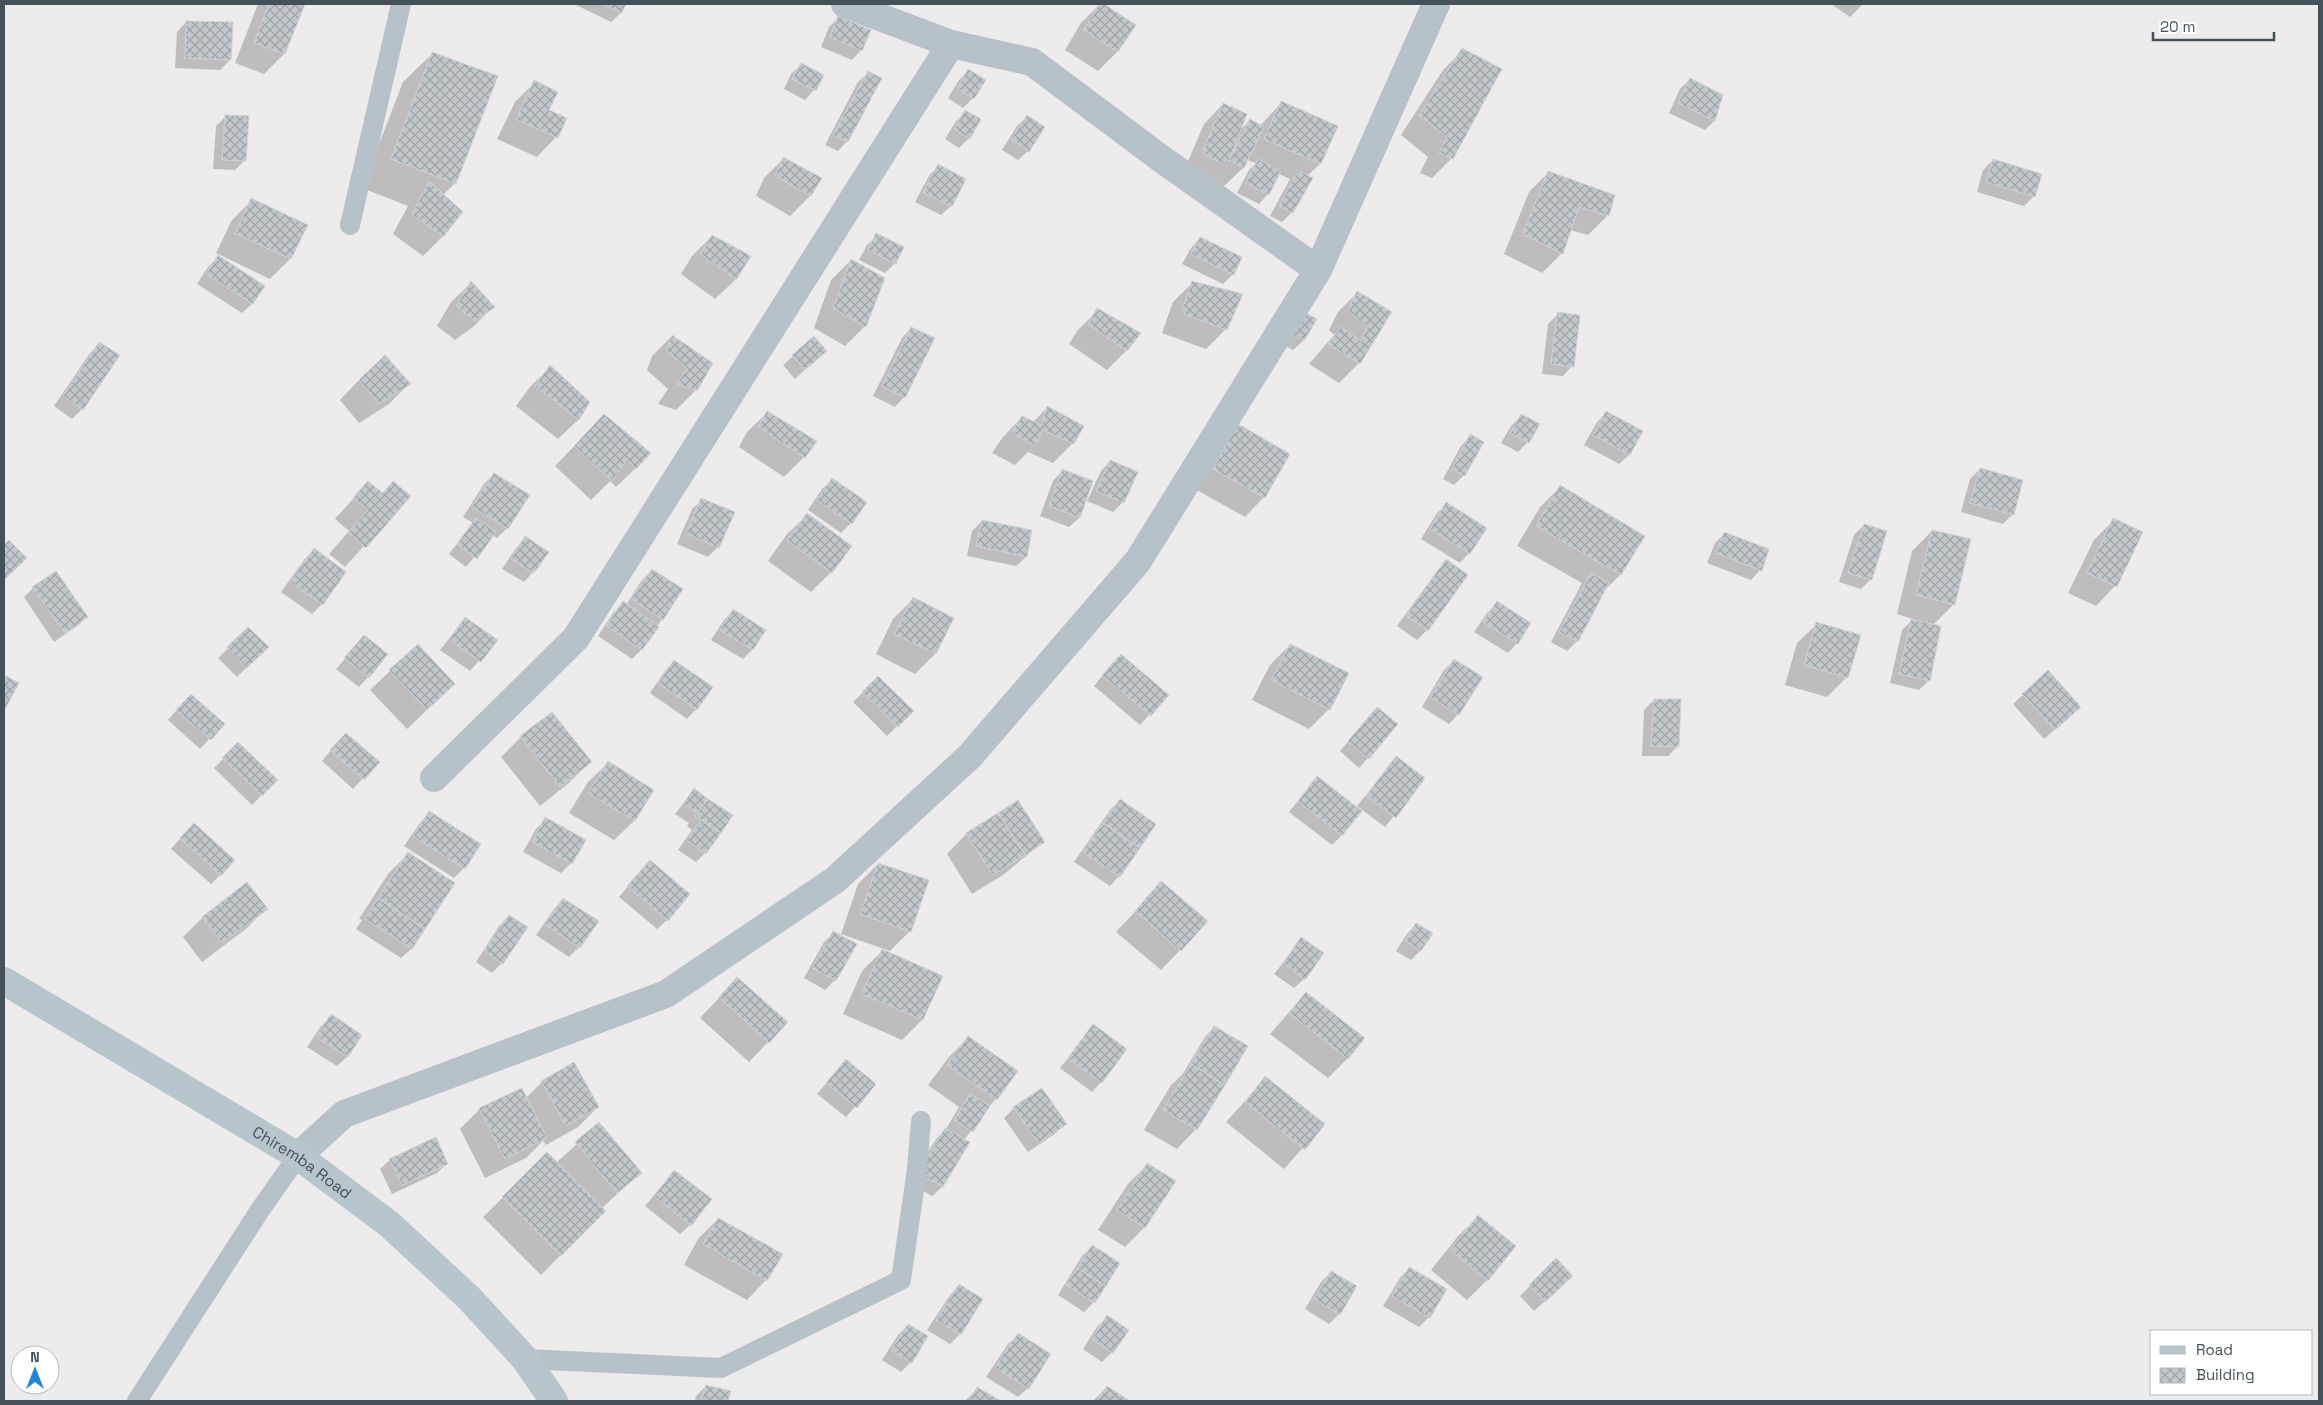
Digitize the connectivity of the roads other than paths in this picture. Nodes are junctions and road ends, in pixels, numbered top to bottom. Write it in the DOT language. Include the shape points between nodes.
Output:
graph roads {
  1 [pos="401,4"];
  2 [pos="845,4"];
  3 [pos="1436,4"];
  4 [pos="951,44"];
  5 [pos="350,225"];
  6 [pos="1318,270"];
  7 [pos="434,778"];
  8 [pos="4,981"];
  9 [pos="921,1121"];
  10 [pos="298,1156"];
  11 [pos="525,1359"];
  12 [pos="137,1401"];
  13 [pos="554,1401"];
  1 -- 5 [label="lane"];
  2 -- 4 [label="street"];
  3 -- 6 [label="street"];
  4 -- 6 [label="street" via="1032,62"];
  4 -- 7 [label="street" via="576,638"];
  6 -- 10 [label="street" via="1138,561 970,756 835,880 666,994 344,1114"];
  8 -- 10 [label="main road, Chiremba Road"];
  9 -- 11 [label="lane" via="901,1280 720,1368"];
  10 -- 11 [label="main road, Chiremba Road" via="389,1224 469,1298"];
  10 -- 12 [label="lane"];
  11 -- 13 [label="main road, Chiremba Road"];
}
